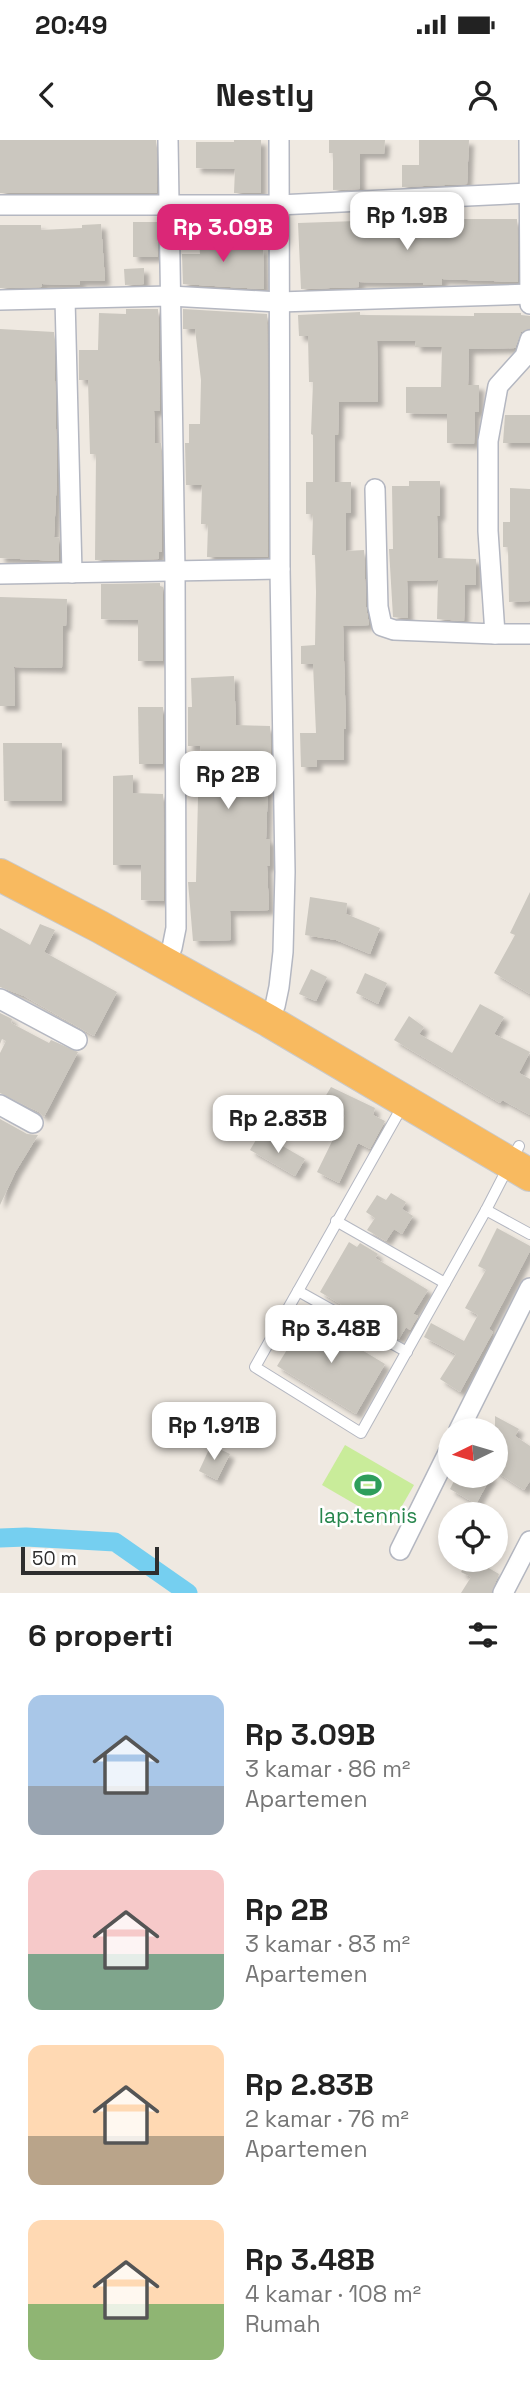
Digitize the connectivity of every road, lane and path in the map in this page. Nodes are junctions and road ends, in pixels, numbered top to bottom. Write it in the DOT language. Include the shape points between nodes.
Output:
graph roads {
  1 [pos="168,140"];
  2 [pos="279,140"];
  3 [pos="529,140"];
  4 [pos="529,193"];
  5 [pos="0,205"];
  6 [pos="168,205"];
  7 [pos="278,205"];
  8 [pos="170,296"];
  9 [pos="530,298"];
  10 [pos="65,299"];
  11 [pos="0,300"];
  12 [pos="279,302"];
  13 [pos="530,340"];
  14 [pos="375,489"];
  15 [pos="280,569"];
  16 [pos="174,571"];
  17 [pos="72,573"];
  18 [pos="0,574"];
  19 [pos="495,634"];
  20 [pos="530,635"];
  21 [pos="0,872"];
  22 [pos="172,948"];
  23 [pos="0,999"];
  24 [pos="275,1006"];
  25 [pos="77,1040"];
  26 [pos="405,1101"];
  27 [pos="0,1105"];
  28 [pos="33,1123"];
  29 [pos="523,1159"];
  30 [pos="486,1210"];
  31 [pos="336,1221"];
  32 [pos="530,1234"];
  33 [pos="445,1283"];
  34 [pos="530,1288"];
  35 [pos="298,1291"];
  36 [pos="407,1352"];
  37 [pos="465,1418"];
  38 [pos="438,1473"];
  39 [pos="530,1541"];
  40 [pos="400,1550"];
  41 [pos="503,1593"];
  1 -- 6 [label="street"];
  2 -- 7 [label="street"];
  3 -- 4 [label="street"];
  4 -- 7 [label="street"];
  4 -- 9 [label="street"];
  5 -- 6 [label="street"];
  6 -- 7 [label="street"];
  6 -- 8 [label="street"];
  7 -- 12 [label="street"];
  8 -- 10 [label="street"];
  8 -- 12 [label="street"];
  8 -- 16 [label="street"];
  9 -- 12 [label="street"];
  10 -- 11 [label="street"];
  10 -- 17 [label="street"];
  12 -- 15 [label="street"];
  13 -- 19 [label="street" via="525,356 498,386 488,442"];
  14 -- 19 [label="street" via="382,626"];
  15 -- 16 [label="street"];
  15 -- 24 [label="street" via="285,872 283,951"];
  16 -- 17 [label="street"];
  16 -- 22 [label="street" via="176,928"];
  17 -- 18 [label="street"];
  19 -- 20 [label="street"];
  21 -- 22 [label="highway"];
  21 -- 26 [label="highway"];
  22 -- 24 [label="highway"];
  23 -- 25 [label="street"];
  24 -- 29 [label="highway" via="409,1081"];
  26 -- 29 [label="highway"];
  26 -- 31 [label="lane"];
  27 -- 28 [label="street"];
  29 -- 30 [label="lane"];
  30 -- 32 [label="lane"];
  30 -- 33 [label="lane"];
  31 -- 33 [label="lane"];
  31 -- 35 [label="lane"];
  33 -- 36 [label="lane"];
  34 -- 37 [label="street"];
  35 -- 36 [label="lane"];
  35 -- 36 [label="lane" via="255,1367 361,1433"];
  38 -- 40 [label="street"];
  39 -- 41 [label="street"];
}
